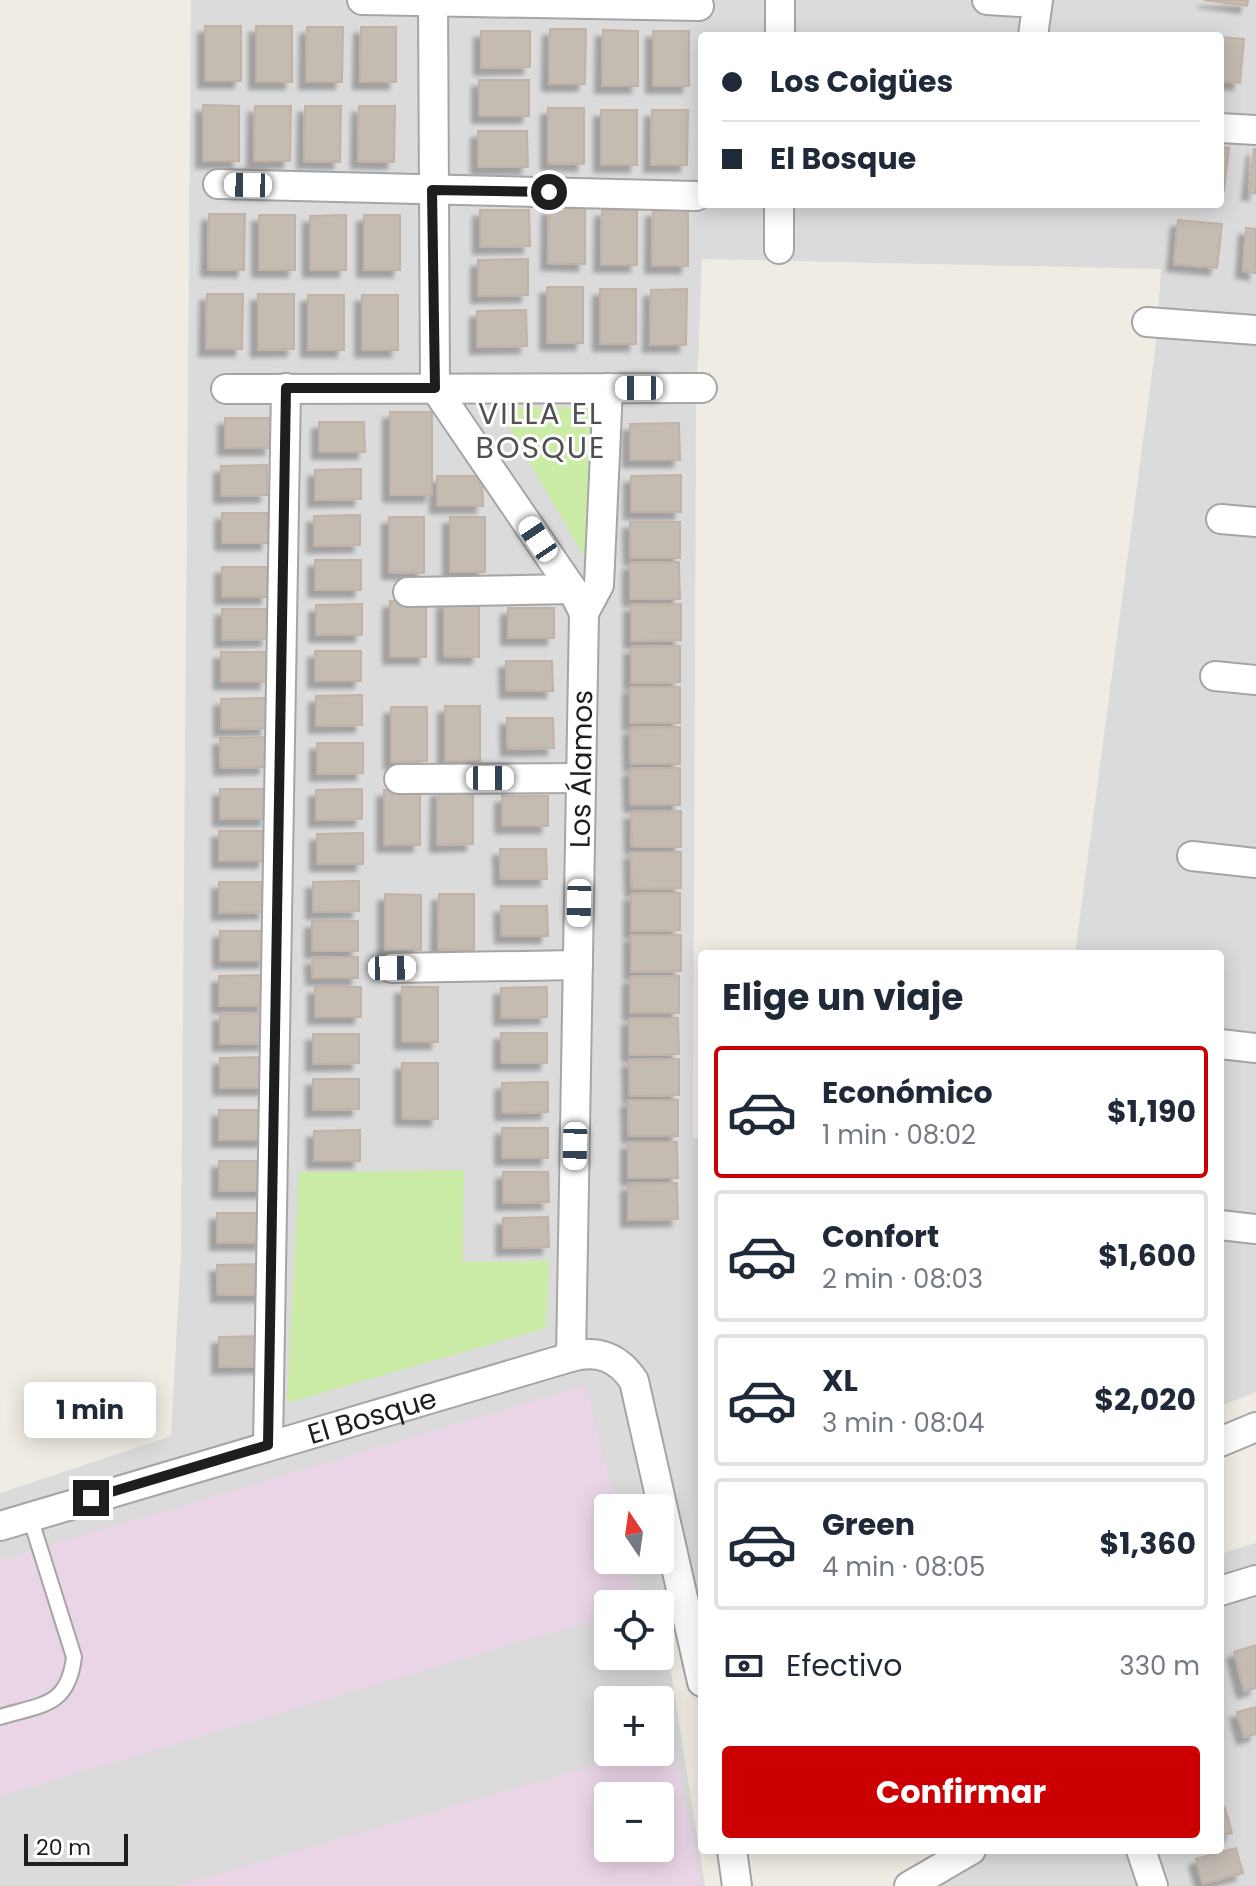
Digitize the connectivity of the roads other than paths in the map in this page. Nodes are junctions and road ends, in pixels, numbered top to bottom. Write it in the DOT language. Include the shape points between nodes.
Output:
graph roads {
  1 [pos="362,0"];
  2 [pos="780,0"];
  3 [pos="987,0"];
  4 [pos="433,1"];
  5 [pos="1037,2"];
  6 [pos="699,6"];
  7 [pos="780,32"];
  8 [pos="1033,32"];
  9 [pos="1224,128"];
  10 [pos="1256,130"];
  11 [pos="218,184"];
  12 [pos="432,190"];
  13 [pos="696,196"];
  14 [pos="779,208"];
  15 [pos="779,249"];
  16 [pos="1147,322"];
  17 [pos="1256,330"];
  18 [pos="286,388"];
  19 [pos="435,388"];
  20 [pos="608,388"];
  21 [pos="702,388"];
  22 [pos="226,389"];
  23 [pos="1221,519"];
  24 [pos="1256,522"];
  25 [pos="408,592"];
  26 [pos="578,601"];
  27 [pos="1215,676"];
  28 [pos="1256,680"];
  29 [pos="581,778"];
  30 [pos="399,779"];
  31 [pos="1192,856"];
  32 [pos="1256,863"];
  33 [pos="578,965"];
  34 [pos="392,968"];
  35 [pos="1224,1044"];
  36 [pos="1256,1048"];
  37 [pos="1224,1225"];
  38 [pos="1256,1229"];
  39 [pos="571,1357"];
  40 [pos="1256,1427"];
  41 [pos="1224,1440"];
  42 [pos="268,1445"];
  43 [pos="30,1517"];
  44 [pos="0,1526"];
  45 [pos="1256,1580"];
  46 [pos="1224,1590"];
  47 [pos="698,1660"];
  48 [pos="0,1717"];
  49 [pos="733,1854"];
  50 [pos="964,1854"];
  51 [pos="1142,1854"];
  52 [pos="737,1886"];
  53 [pos="909,1886"];
  54 [pos="1153,1886"];
  1 -- 4 [label="street"];
  2 -- 7 [label="street"];
  3 -- 5 [label="street"];
  4 -- 6 [label="street"];
  4 -- 12 [label="street"];
  5 -- 8 [label="street"];
  9 -- 10 [label="street"];
  11 -- 12 [label="street"];
  12 -- 13 [label="street"];
  12 -- 19 [label="street"];
  14 -- 15 [label="street"];
  16 -- 17 [label="street"];
  18 -- 19 [label="street"];
  18 -- 22 [label="street"];
  18 -- 42 [label="street"];
  19 -- 20 [label="street"];
  19 -- 26 [label="street"];
  20 -- 21 [label="street"];
  20 -- 26 [label="street, Los Álamos" via="599,585"];
  23 -- 24 [label="street"];
  25 -- 26 [label="street"];
  26 -- 29 [label="street, Los Álamos"];
  27 -- 28 [label="street"];
  29 -- 30 [label="street"];
  29 -- 33 [label="street, Los Álamos"];
  31 -- 32 [label="street"];
  33 -- 34 [label="street"];
  33 -- 39 [label="street, Los Álamos"];
  35 -- 36 [label="street"];
  37 -- 38 [label="street"];
  39 -- 42 [label="street, El Bosque"];
  39 -- 47 [label="street, El Bosque" via="607,1356 627,1371 638,1394"];
  40 -- 41 [label="street"];
  42 -- 43 [label="street, El Bosque"];
  43 -- 44 [label="street, El Bosque"];
  43 -- 48 [label="lane" via="74,1657 71,1681 55,1700"];
  45 -- 46 [label="street"];
  49 -- 52 [label="street"];
  50 -- 53 [label="street"];
  51 -- 54 [label="street"];
}
